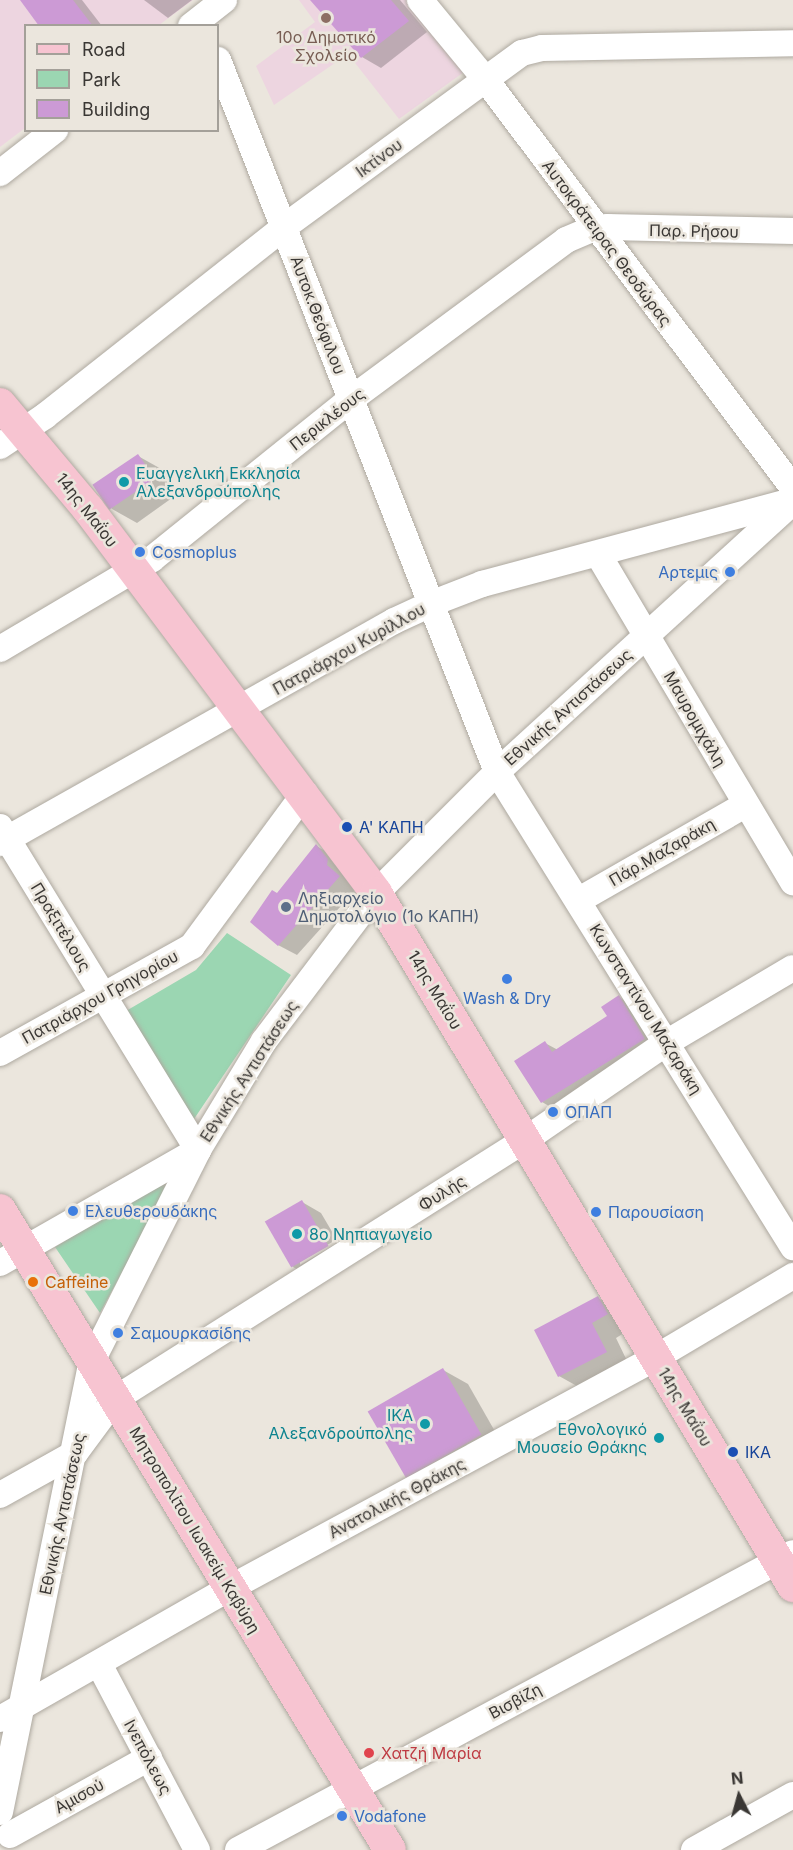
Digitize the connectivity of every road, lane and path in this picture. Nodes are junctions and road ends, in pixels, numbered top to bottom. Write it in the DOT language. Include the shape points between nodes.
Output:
graph roads {
  1 [pos="224,0"];
  2 [pos="420,0"];
  3 [pos="198,23"];
  4 [pos="793,43"];
  5 [pos="219,63"];
  6 [pos="486,80"];
  7 [pos="52,132"];
  8 [pos="0,173"];
  9 [pos="284,227"];
  10 [pos="594,228"];
  11 [pos="793,231"];
  12 [pos="350,400"];
  13 [pos="0,404"];
  14 [pos="12,439"];
  15 [pos="793,488"];
  16 [pos="793,501"];
  17 [pos="598,554"];
  18 [pos="134,570"];
  19 [pos="433,603"];
  20 [pos="646,636"];
  21 [pos="0,649"];
  22 [pos="241,710"];
  23 [pos="497,772"];
  24 [pos="304,793"];
  25 [pos="745,805"];
  26 [pos="2,836"];
  27 [pos="793,883"];
  28 [pos="376,893"];
  29 [pos="579,900"];
  30 [pos="793,968"];
  31 [pos="104,996"];
  32 [pos="666,1043"];
  33 [pos="0,1053"];
  34 [pos="525,1140"];
  35 [pos="198,1150"];
  36 [pos="0,1210"];
  37 [pos="793,1247"];
  38 [pos="12,1256"];
  39 [pos="793,1276"];
  40 [pos="655,1358"];
  41 [pos="92,1361"];
  42 [pos="115,1399"];
  43 [pos="75,1453"];
  44 [pos="0,1495"];
  45 [pos="788,1566"];
  46 [pos="230,1588"];
  47 [pos="99,1664"];
  48 [pos="11,1713"];
  49 [pos="149,1758"];
  50 [pos="352,1788"];
  51 [pos="793,1795"];
  52 [pos="7,1829"];
  53 [pos="197,1850"];
  54 [pos="238,1850"];
  55 [pos="390,1850"];
  56 [pos="694,1850"];
  1 -- 3 [label="street"];
  2 -- 6 [label="street, Αυτοκράτειρας Θεοδώρας"];
  4 -- 6 [label="street, Ικτίνου" via="531,49"];
  5 -- 9 [label="street, Αυτοκ.Θεόφιλου"];
  6 -- 9 [label="street, Ικτίνου"];
  6 -- 10 [label="street, Αυτοκράτειρας Θεοδώρας"];
  7 -- 8 [label="street"];
  9 -- 12 [label="street, Αυτοκ.Θεόφιλου"];
  9 -- 14 [label="street, Ικτίνου"];
  10 -- 11 [label="street, Παρ. Ρήσου"];
  10 -- 12 [label="street, Περικλέους" via="542,255"];
  10 -- 15 [label="street, Αυτοκράτειρας Θεοδώρας"];
  12 -- 18 [label="street, Περικλέους"];
  12 -- 19 [label="street, Αυτοκ.Θεόφιλου"];
  13 -- 14 [label="main road, 14ης Μαΐου"];
  14 -- 18 [label="main road, 14ης Μαΐου"];
  16 -- 17 [label="street, Πατριάρχου Κυρίλλου"];
  16 -- 20 [label="street, Εθνικής Αντιστάσεως"];
  17 -- 19 [label="street, Πατριάρχου Κυρίλλου" via="473,587"];
  17 -- 20 [label="street, Μαυρομιχάλη"];
  18 -- 21 [label="street, Περικλέους"];
  18 -- 22 [label="main road, 14ης Μαΐου"];
  19 -- 22 [label="street, Πατριάρχου Κυρίλλου" via="394,621"];
  19 -- 23 [label="street, Αυτοκ.Θεόφιλου"];
  20 -- 23 [label="street, Εθνικής Αντιστάσεως"];
  20 -- 25 [label="street, Μαυρομιχάλη"];
  22 -- 24 [label="main road, 14ης Μαΐου"];
  22 -- 26 [label="street, Πατριάρχου Κυρίλλου"];
  23 -- 28 [label="street, Εθνικής Αντιστάσεως"];
  23 -- 29 [label="street, Κωνσταντίνου Μαζαράκη"];
  24 -- 28 [label="main road, 14ης Μαΐου"];
  24 -- 31 [label="street, Πατριάρχου Γρηγορίου" via="192,946"];
  25 -- 27 [label="street, Μαυρομιχάλη"];
  25 -- 29 [label="street, Πάρ.Μαζαράκη"];
  26 -- 31 [label="street, Πραξιτέλους"];
  28 -- 34 [label="main road, 14ης Μαΐου"];
  28 -- 35 [label="street, Εθνικής Αντιστάσεως" via="264,1041"];
  29 -- 32 [label="street, Κωνσταντίνου Μαζαράκη"];
  30 -- 32 [label="street, Φυλής"];
  31 -- 33 [label="street, Πατριάρχου Γρηγορίου"];
  31 -- 35 [label="street, Πραξιτέλους"];
  32 -- 34 [label="street, Φυλής"];
  32 -- 37 [label="street, Κωνσταντίνου Μαζαράκη"];
  34 -- 40 [label="main road, 14ης Μαΐου"];
  34 -- 42 [label="street, Φυλής"];
  35 -- 38 [label="street"];
  35 -- 41 [label="street, Εθνικής Αντιστάσεως"];
  36 -- 38 [label="main road, Μητροπολίτου Ιωακείμ Καβύρη"];
  38 -- 41 [label="main road, Μητροπολίτου Ιωακείμ Καβύρη"];
  39 -- 40 [label="street, Ανατολικής Θράκης"];
  40 -- 45 [label="main road, 14ης Μαΐου"];
  40 -- 46 [label="street, Ανατολικής Θράκης"];
  41 -- 42 [label="main road, Μητροπολίτου Ιωακείμ Καβύρη"];
  41 -- 43 [label="street, Εθνικής Αντιστάσεως"];
  42 -- 43 [label="street, Φυλής"];
  42 -- 46 [label="main road, Μητροπολίτου Ιωακείμ Καβύρη"];
  43 -- 44 [label="street"];
  43 -- 48 [label="street, Εθνικής Αντιστάσεως"];
  45 -- 50 [label="street, Βισβίζη"];
  46 -- 47 [label="street, Ανατολικής Θράκης"];
  46 -- 50 [label="main road, Μητροπολίτου Ιωακείμ Καβύρη"];
  47 -- 48 [label="street, Ανατολικής Θράκης"];
  47 -- 49 [label="street, Ινεπόλεως"];
  48 -- 52 [label="street, Εθνικής Αντιστάσεως"];
  49 -- 52 [label="street, Αμισού"];
  49 -- 53 [label="street, Ινεπόλεως"];
  50 -- 54 [label="street, Βισβίζη"];
  50 -- 55 [label="main road, Μητροπολίτου Ιωακείμ Καβύρη"];
  51 -- 56 [label="street"];
}
